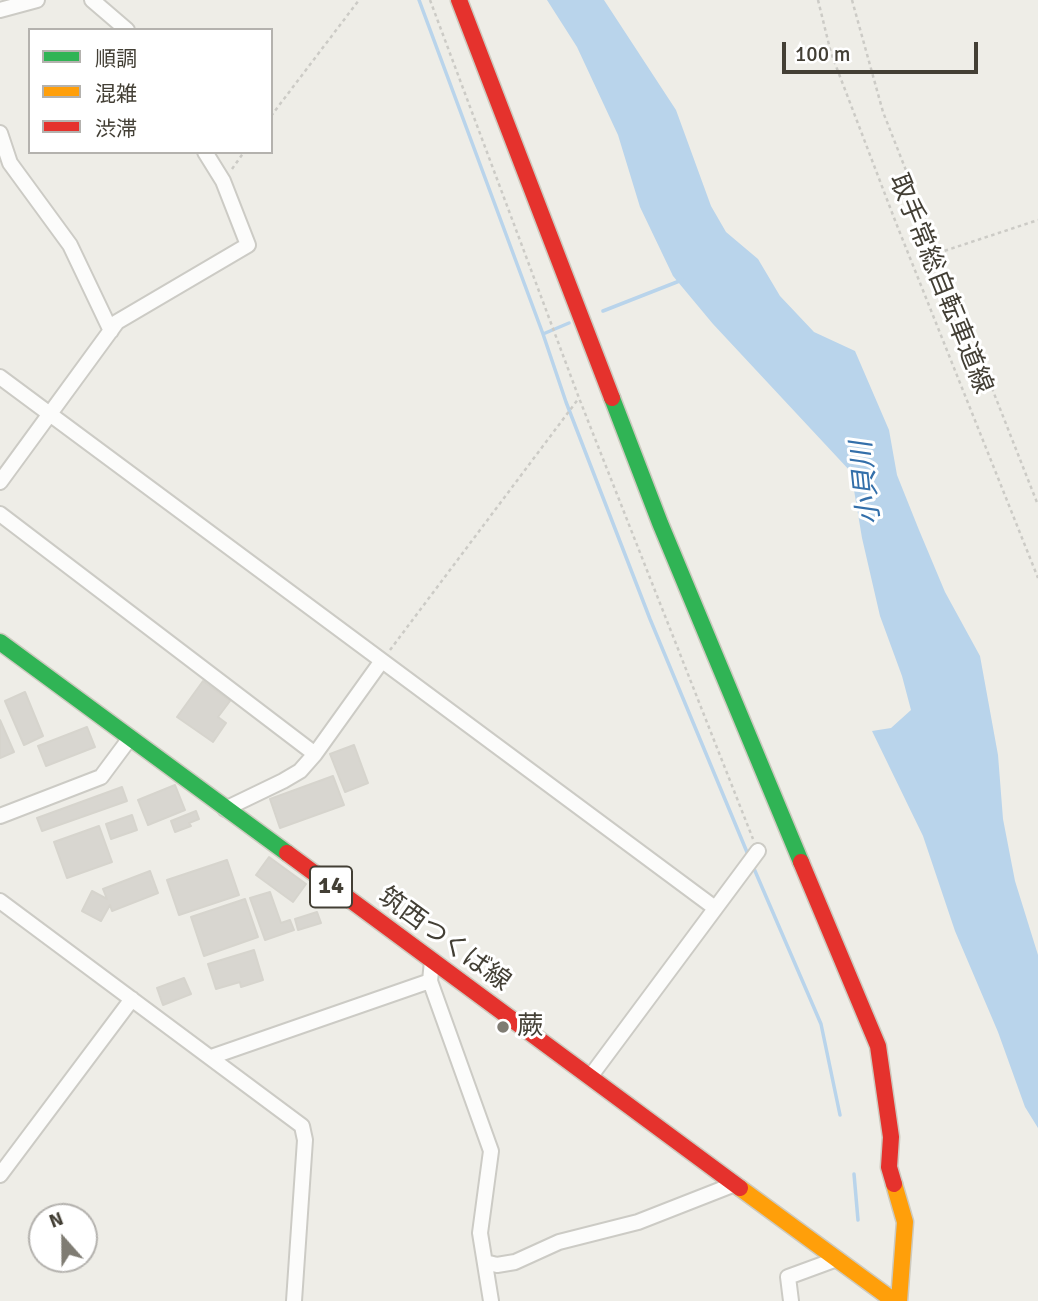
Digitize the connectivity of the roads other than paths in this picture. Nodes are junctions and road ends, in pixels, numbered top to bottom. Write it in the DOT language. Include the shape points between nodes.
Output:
graph roads {
  1 [pos="37,0"];
  2 [pos="92,0"];
  3 [pos="459,0"];
  4 [pos="0,10"];
  5 [pos="125,28"];
  6 [pos="0,133"];
  7 [pos="206,154"];
  8 [pos="111,331"];
  9 [pos="0,377"];
  10 [pos="51,415"];
  11 [pos="0,482"];
  12 [pos="0,514"];
  13 [pos="0,642"];
  14 [pos="382,662"];
  15 [pos="130,738"];
  16 [pos="315,754"];
  17 [pos="225,809"];
  18 [pos="0,816"];
  19 [pos="753,857"];
  20 [pos="0,901"];
  21 [pos="715,908"];
  22 [pos="432,961"];
  23 [pos="430,981"];
  24 [pos="132,999"];
  25 [pos="211,1057"];
  26 [pos="590,1077"];
  27 [pos="0,1175"];
  28 [pos="736,1184"];
  29 [pos="837,1259"];
  30 [pos="485,1262"];
  31 [pos="294,1301"];
  32 [pos="491,1301"];
  33 [pos="791,1301"];
  34 [pos="894,1301"];
  35 [pos="899,1301"];
  1 -- 4 [label="street"];
  2 -- 5 [label="street"];
  3 -- 35 [label="street" via="660,523 878,1046 891,1137 889,1167 905,1222"];
  6 -- 8 [label="street" via="10,163 70,244"];
  7 -- 8 [label="street" via="223,181 248,245 117,322"];
  8 -- 10 [label="street"];
  9 -- 10 [label="street"];
  10 -- 11 [label="street"];
  10 -- 14 [label="street"];
  12 -- 16 [label="street"];
  13 -- 15 [label="street, 筑西つくば線 / 14"];
  14 -- 16 [label="street"];
  14 -- 21 [label="street"];
  15 -- 17 [label="street, 筑西つくば線 / 14"];
  15 -- 18 [label="street" via="101,777"];
  16 -- 17 [label="street" via="300,771"];
  17 -- 22 [label="street, 筑西つくば線 / 14"];
  19 -- 21 [label="street"];
  20 -- 24 [label="street"];
  21 -- 26 [label="street"];
  22 -- 23 [label="street"];
  22 -- 26 [label="street, 筑西つくば線 / 14"];
  23 -- 25 [label="street"];
  23 -- 30 [label="street" via="491,1151 480,1233"];
  24 -- 25 [label="street"];
  24 -- 27 [label="street"];
  25 -- 31 [label="street" via="302,1126 305,1140"];
  26 -- 28 [label="street, 筑西つくば線 / 14"];
  28 -- 29 [label="street, 筑西つくば線 / 14"];
  28 -- 30 [label="street" via="638,1222 559,1242 515,1262"];
  29 -- 33 [label="street" via="788,1277"];
  29 -- 34 [label="street, 筑西つくば線 / 14"];
  30 -- 32 [label="street"];
}
